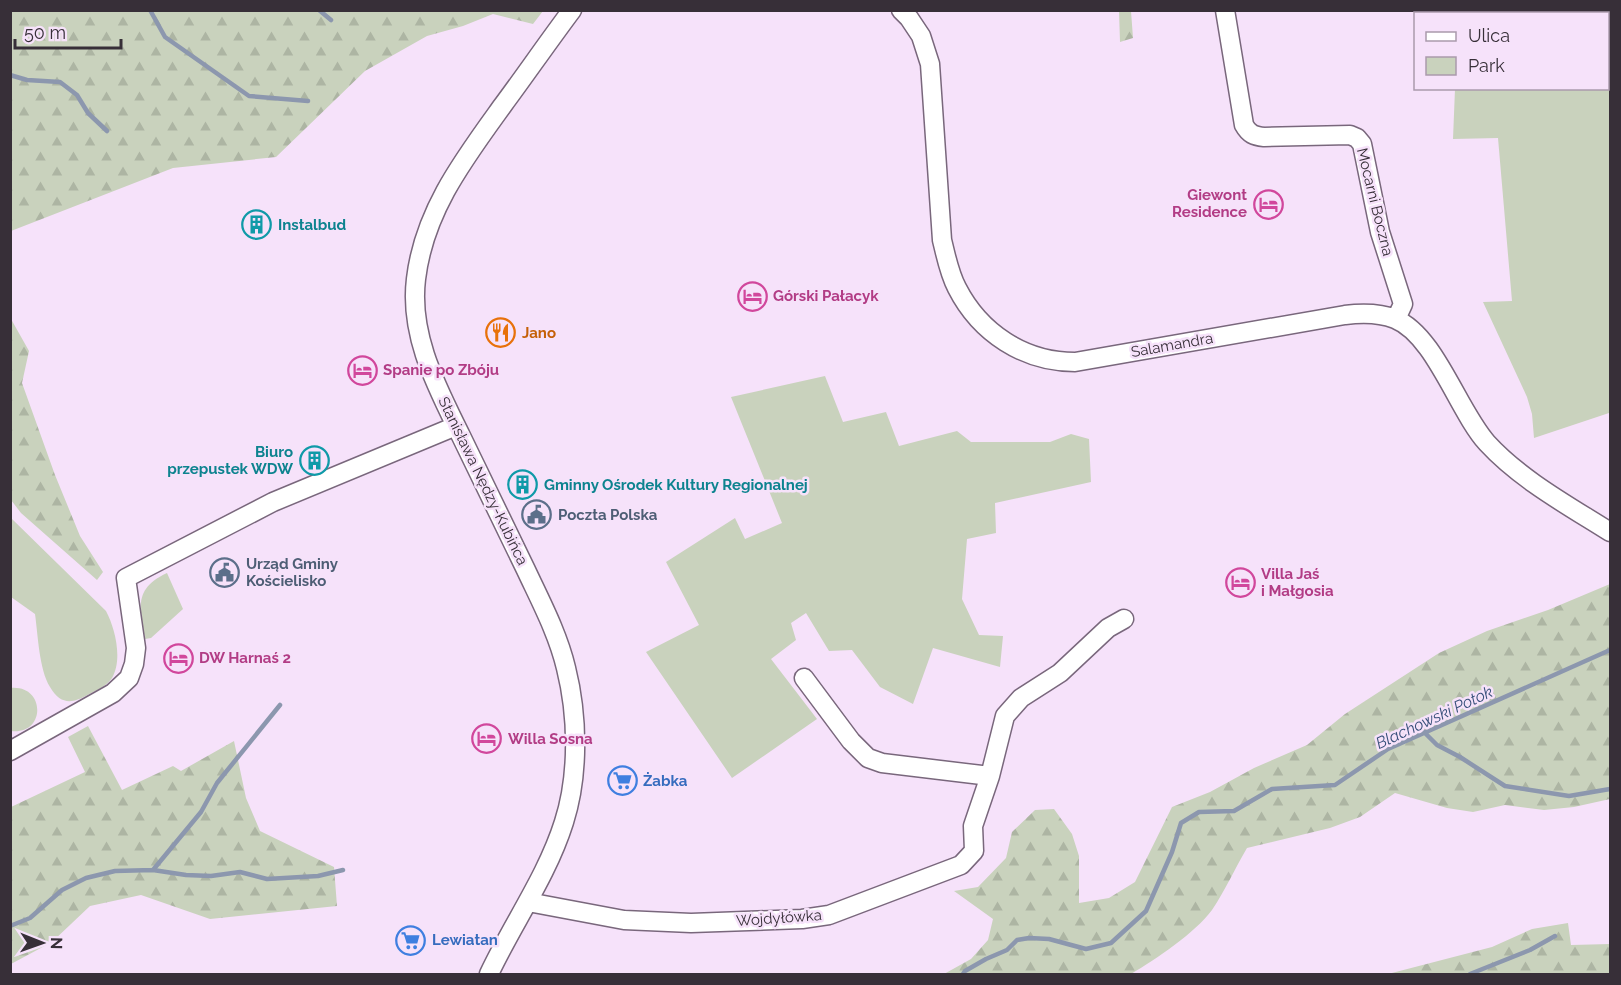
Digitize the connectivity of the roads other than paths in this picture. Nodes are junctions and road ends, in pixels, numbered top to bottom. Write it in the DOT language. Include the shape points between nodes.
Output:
graph roads {
  1 [pos="572,10"];
  2 [pos="901,10"];
  3 [pos="1225,10"];
  4 [pos="1396,319"];
  5 [pos="456,426"];
  6 [pos="1611,532"];
  7 [pos="1124,619"];
  8 [pos="804,678"];
  9 [pos="10,751"];
  10 [pos="990,776"];
  11 [pos="528,902"];
  12 [pos="489,975"];
  1 -- 5 [label="street, Stanisława Nędzy-Kubińca" via="451,178 423,242 415,296 418,333"];
  2 -- 4 [label="street, Salamandra" via="921,36 930,64 946,259 967,306 1010,346 1040,358 1075,362 1345,315"];
  3 -- 4 [label="street, Mocarni Boczna" via="1244,125 1249,133 1264,137 1350,135 1362,144 1380,232 1403,304"];
  4 -- 6 [label="street" via="1425,344 1476,428 1501,457"];
  5 -- 9 [label="street" via="273,502 126,578 136,648 129,678 113,693"];
  5 -- 11 [label="street, Stanisława Nędzy-Kubińca" via="548,617 569,682 574,736 568,806 550,859"];
  7 -- 10 [label="street, Wojdyłówka" via="1108,628 1060,673 1021,698 1005,716"];
  8 -- 10 [label="street" via="868,758"];
  10 -- 11 [label="street, Wojdyłówka" via="973,826 974,851 961,865 829,915 691,923 624,920"];
  11 -- 12 [label="street, Stanisława Nędzy-Kubińca"];
}
